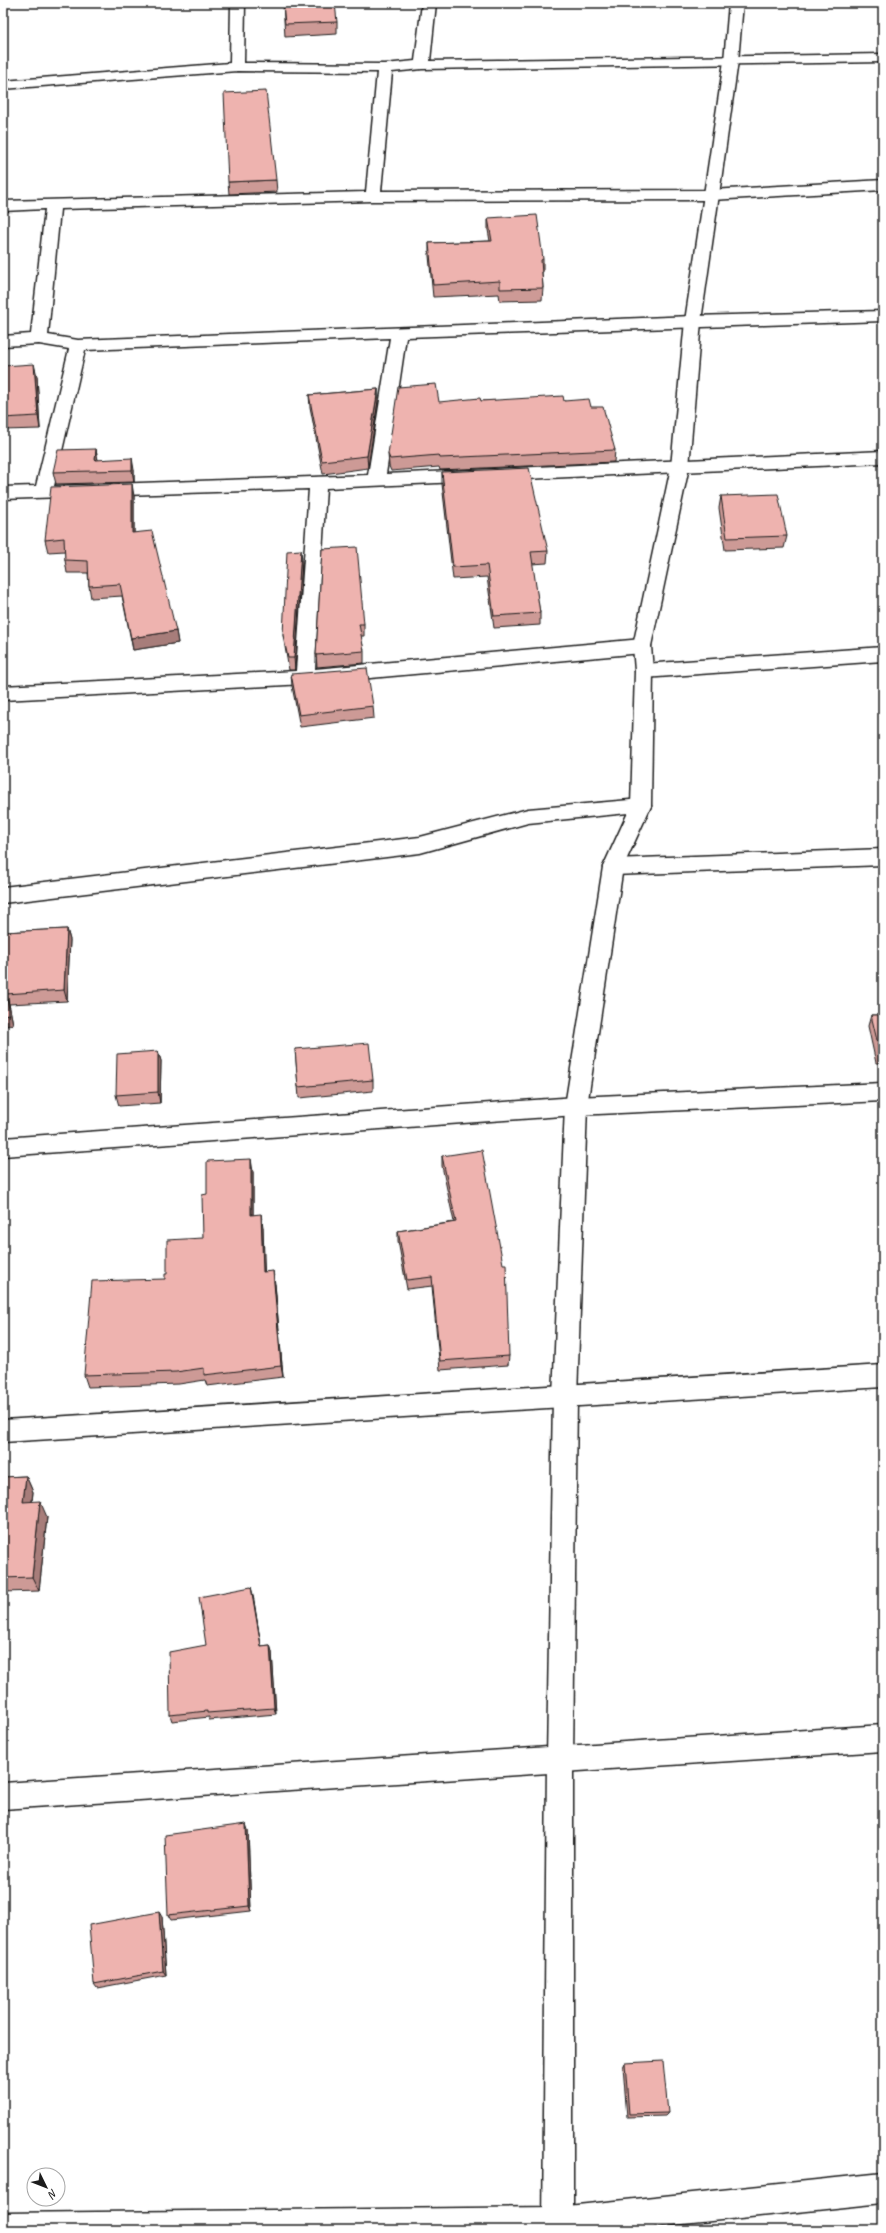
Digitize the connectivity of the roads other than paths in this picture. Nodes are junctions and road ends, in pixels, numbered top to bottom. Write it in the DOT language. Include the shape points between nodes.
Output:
graph roads {
  1 [pos="238,3"];
  2 [pos="429,3"];
  3 [pos="736,3"];
  4 [pos="883,58"];
  5 [pos="731,61"];
  6 [pos="422,65"];
  7 [pos="237,67"];
  8 [pos="385,68"];
  9 [pos="3,85"];
  10 [pos="883,186"];
  11 [pos="711,195"];
  12 [pos="373,196"];
  13 [pos="3,206"];
  14 [pos="53,206"];
  15 [pos="883,316"];
  16 [pos="693,321"];
  17 [pos="399,332"];
  18 [pos="38,339"];
  19 [pos="3,341"];
  20 [pos="78,345"];
  21 [pos="883,457"];
  22 [pos="680,467"];
  23 [pos="376,480"];
  24 [pos="318,483"];
  25 [pos="44,491"];
  26 [pos="3,492"];
  27 [pos="642,646"];
  28 [pos="883,654"];
  29 [pos="644,671"];
  30 [pos="305,677"];
  31 [pos="3,693"];
  32 [pos="642,806"];
  33 [pos="883,857"];
  34 [pos="613,867"];
  35 [pos="3,895"];
  36 [pos="883,1092"];
  37 [pos="576,1106"];
  38 [pos="3,1147"];
  39 [pos="883,1376"];
  40 [pos="565,1397"];
  41 [pos="3,1431"];
  42 [pos="883,1738"];
  43 [pos="560,1760"];
  44 [pos="3,1796"];
  45 [pos="883,2188"];
  46 [pos="558,2226"];
  47 [pos="3,2228"];
  1 -- 7 [label="street"];
  2 -- 6 [label="street"];
  3 -- 5 [label="street"];
  4 -- 5 [label="street"];
  5 -- 6 [label="street"];
  5 -- 11 [label="street"];
  6 -- 8 [label="street"];
  7 -- 8 [label="street"];
  7 -- 9 [label="street"];
  8 -- 12 [label="street"];
  10 -- 11 [label="street"];
  11 -- 12 [label="street"];
  11 -- 16 [label="street"];
  12 -- 14 [label="street"];
  13 -- 14 [label="street"];
  14 -- 18 [label="street"];
  15 -- 16 [label="street"];
  16 -- 17 [label="street"];
  16 -- 22 [label="street"];
  17 -- 20 [label="street"];
  17 -- 23 [label="street"];
  18 -- 19 [label="street"];
  18 -- 20 [label="street"];
  20 -- 25 [label="street"];
  21 -- 22 [label="street"];
  22 -- 23 [label="street"];
  22 -- 27 [label="street"];
  23 -- 24 [label="street"];
  24 -- 25 [label="street"];
  24 -- 30 [label="street"];
  25 -- 26 [label="street"];
  27 -- 29 [label="street"];
  27 -- 30 [label="street"];
  28 -- 29 [label="street"];
  29 -- 32 [label="street"];
  30 -- 31 [label="street"];
  32 -- 34 [label="street"];
  32 -- 35 [label="street" via="528,816 420,845"];
  33 -- 34 [label="street"];
  34 -- 37 [label="street"];
  36 -- 37 [label="street"];
  37 -- 38 [label="street"];
  37 -- 40 [label="street"];
  39 -- 40 [label="street"];
  40 -- 41 [label="street"];
  40 -- 43 [label="street"];
  42 -- 43 [label="street"];
  43 -- 44 [label="street"];
  43 -- 46 [label="street"];
  45 -- 46 [label="street"];
  46 -- 47 [label="street"];
}
